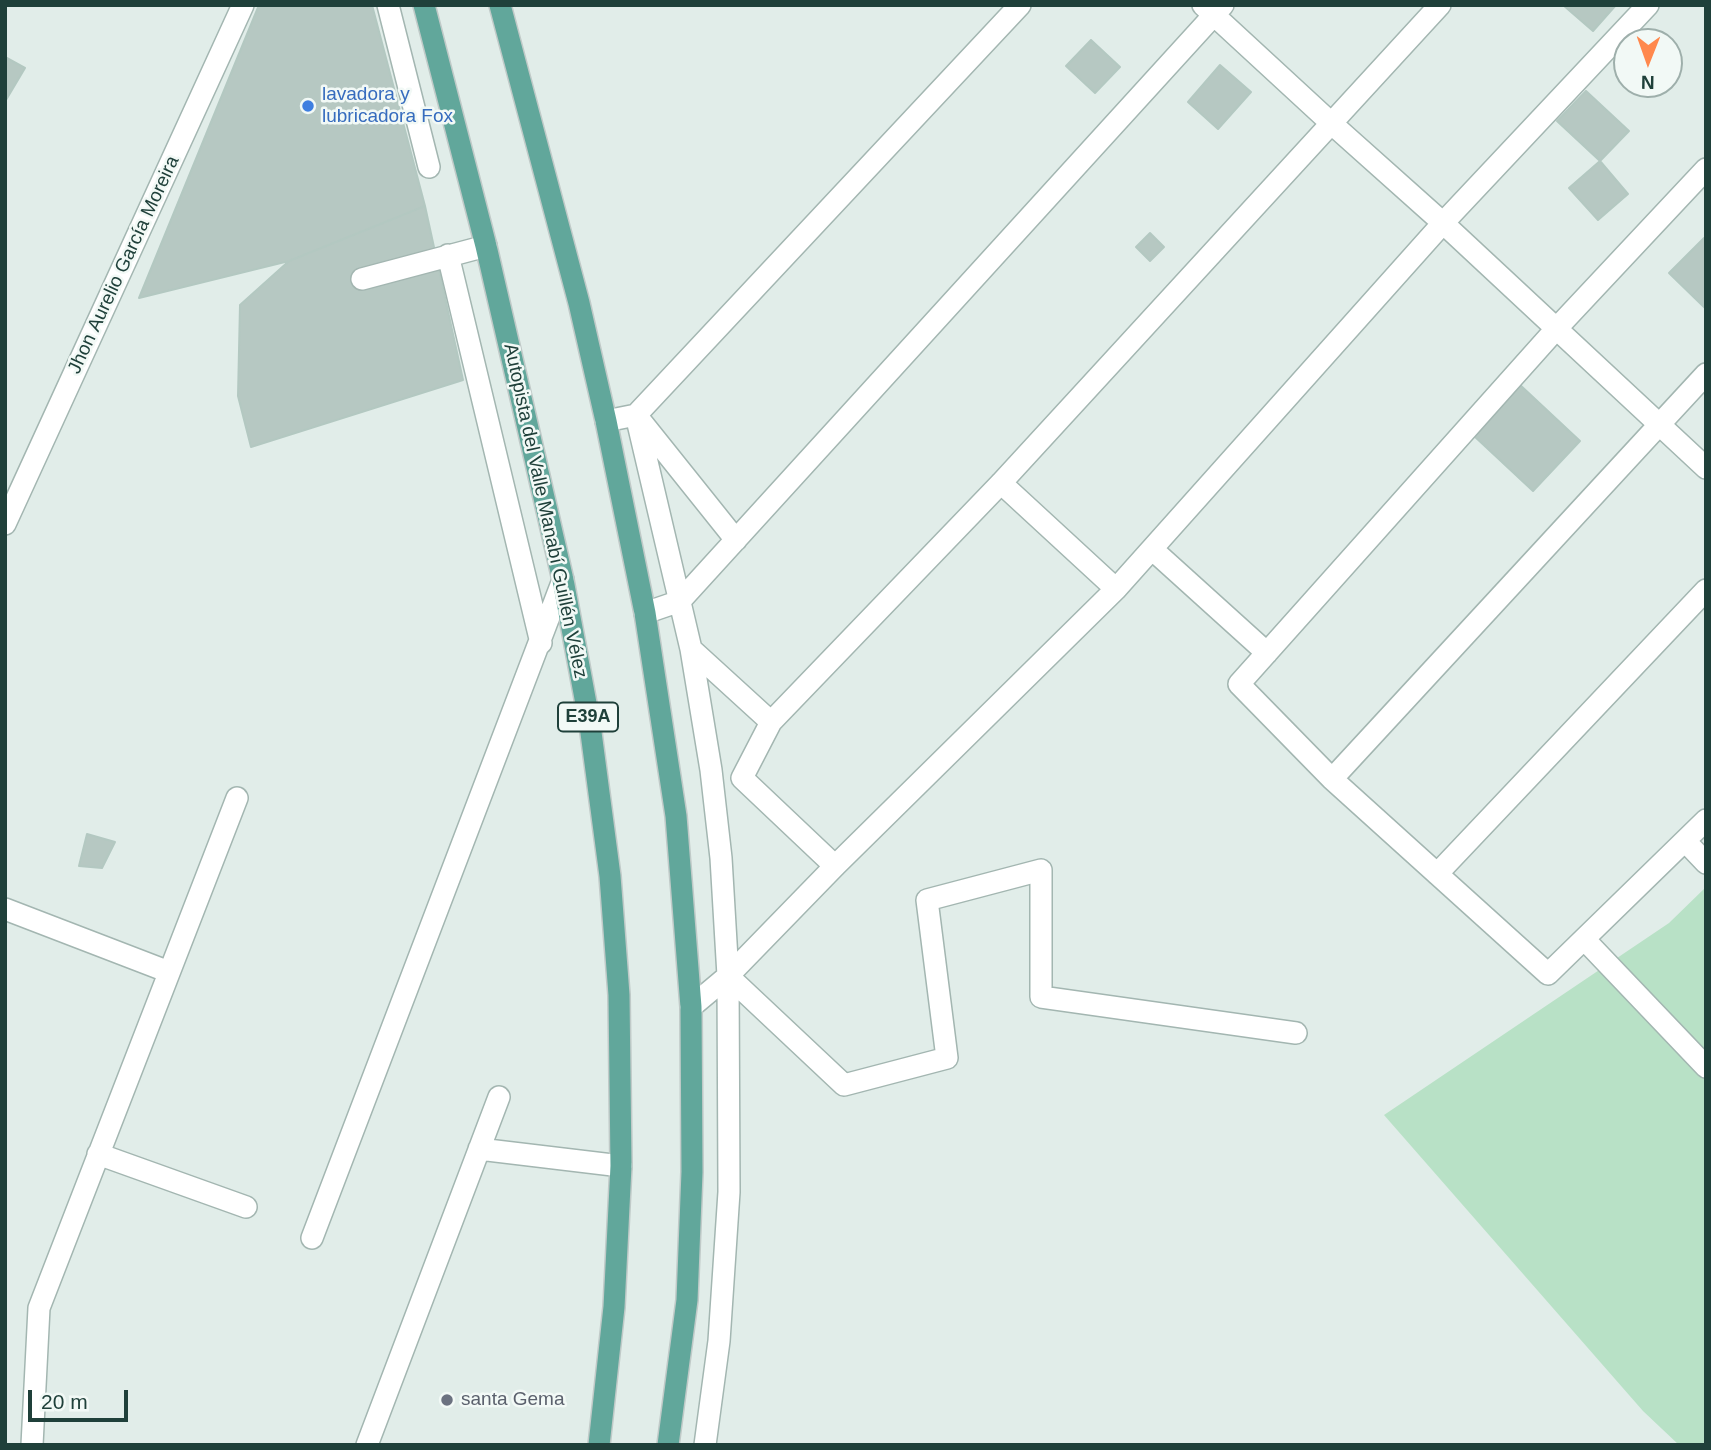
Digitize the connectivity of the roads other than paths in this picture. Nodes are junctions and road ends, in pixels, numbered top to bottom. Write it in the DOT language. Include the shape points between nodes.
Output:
graph roads {
  1 [pos="243,5"];
  2 [pos="388,5"];
  3 [pos="424,5"];
  4 [pos="500,5"];
  5 [pos="1020,5"];
  6 [pos="1440,5"];
  7 [pos="1648,5"];
  8 [pos="1213,9"];
  9 [pos="1331,124"];
  10 [pos="429,167"];
  11 [pos="1706,169"];
  12 [pos="1443,223"];
  13 [pos="486,246"];
  14 [pos="448,255"];
  15 [pos="362,279"];
  16 [pos="1556,329"];
  17 [pos="1706,374"];
  18 [pos="636,415"];
  19 [pos="606,421"];
  20 [pos="1658,424"];
  21 [pos="1706,468"];
  22 [pos="1000,483"];
  23 [pos="5,524"];
  24 [pos="736,540"];
  25 [pos="1153,550"];
  26 [pos="563,580"];
  27 [pos="1116,589"];
  28 [pos="1706,590"];
  29 [pos="680,601"];
  30 [pos="645,612"];
  31 [pos="541,643"];
  32 [pos="691,649"];
  33 [pos="1267,653"];
  34 [pos="771,722"];
  35 [pos="1332,779"];
  36 [pos="237,798"];
  37 [pos="1706,820"];
  38 [pos="1686,842"];
  39 [pos="1706,863"];
  40 [pos="835,866"];
  41 [pos="1437,873"];
  42 [pos="5,909"];
  43 [pos="1584,939"];
  44 [pos="169,972"];
  45 [pos="727,976"];
  46 [pos="691,1007"];
  47 [pos="1296,1033"];
  48 [pos="1706,1067"];
  49 [pos="499,1097"];
  50 [pos="479,1150"];
  51 [pos="98,1154"];
  52 [pos="621,1166"];
  53 [pos="246,1206"];
  54 [pos="312,1238"];
  55 [pos="32,1445"];
  56 [pos="368,1445"];
  57 [pos="599,1445"];
  58 [pos="668,1445"];
  59 [pos="705,1445"];
  1 -- 23 [label="street, Jhon Aurelio García Moreira"];
  2 -- 10 [label="street"];
  3 -- 13 [label="main road, Autopista del Valle Manabí Guillén Vélez / E39A"];
  4 -- 19 [label="main road"];
  5 -- 18 [label="street"];
  6 -- 9 [label="street"];
  7 -- 12 [label="street"];
  8 -- 9 [label="street"];
  8 -- 24 [label="street"];
  9 -- 12 [label="street"];
  9 -- 22 [label="street"];
  11 -- 16 [label="street"];
  12 -- 16 [label="street"];
  12 -- 25 [label="street"];
  13 -- 14 [label="street"];
  13 -- 26 [label="main road, Autopista del Valle Manabí Guillén Vélez / E39A"];
  14 -- 15 [label="street"];
  14 -- 31 [label="street"];
  16 -- 20 [label="street"];
  16 -- 33 [label="street"];
  17 -- 20 [label="street"];
  18 -- 19 [label="street"];
  18 -- 24 [label="street"];
  18 -- 29 [label="street"];
  19 -- 30 [label="main road"];
  20 -- 21 [label="street"];
  20 -- 35 [label="street"];
  22 -- 27 [label="street"];
  22 -- 34 [label="street"];
  24 -- 29 [label="street"];
  25 -- 27 [label="street"];
  25 -- 33 [label="street"];
  26 -- 31 [label="street"];
  26 -- 52 [label="main road, Autopista del Valle Manabí Guillén Vélez / E39A" via="590,725 610,876 619,995"];
  27 -- 40 [label="street"];
  28 -- 41 [label="street"];
  29 -- 30 [label="street"];
  29 -- 32 [label="street"];
  30 -- 46 [label="main road" via="676,816"];
  31 -- 54 [label="street"];
  32 -- 34 [label="street"];
  32 -- 45 [label="street" via="721,858"];
  33 -- 35 [label="street" via="1239,684"];
  34 -- 40 [label="street" via="742,778"];
  35 -- 41 [label="street"];
  36 -- 44 [label="street"];
  37 -- 38 [label="street"];
  38 -- 39 [label="street"];
  38 -- 43 [label="street"];
  40 -- 45 [label="street"];
  41 -- 43 [label="street" via="1548,974"];
  42 -- 44 [label="street"];
  43 -- 48 [label="street"];
  44 -- 51 [label="street"];
  45 -- 46 [label="street"];
  45 -- 47 [label="street" via="844,1085 947,1058 927,900 1041,870 1041,997"];
  45 -- 59 [label="street" via="729,1192 719,1341"];
  46 -- 58 [label="main road" via="687,1300"];
  49 -- 50 [label="street"];
  50 -- 52 [label="street"];
  50 -- 56 [label="street"];
  51 -- 53 [label="street"];
  51 -- 55 [label="street" via="39,1308"];
  52 -- 57 [label="main road, Autopista del Valle Manabí Guillén Vélez / E39A" via="614,1307"];
}
